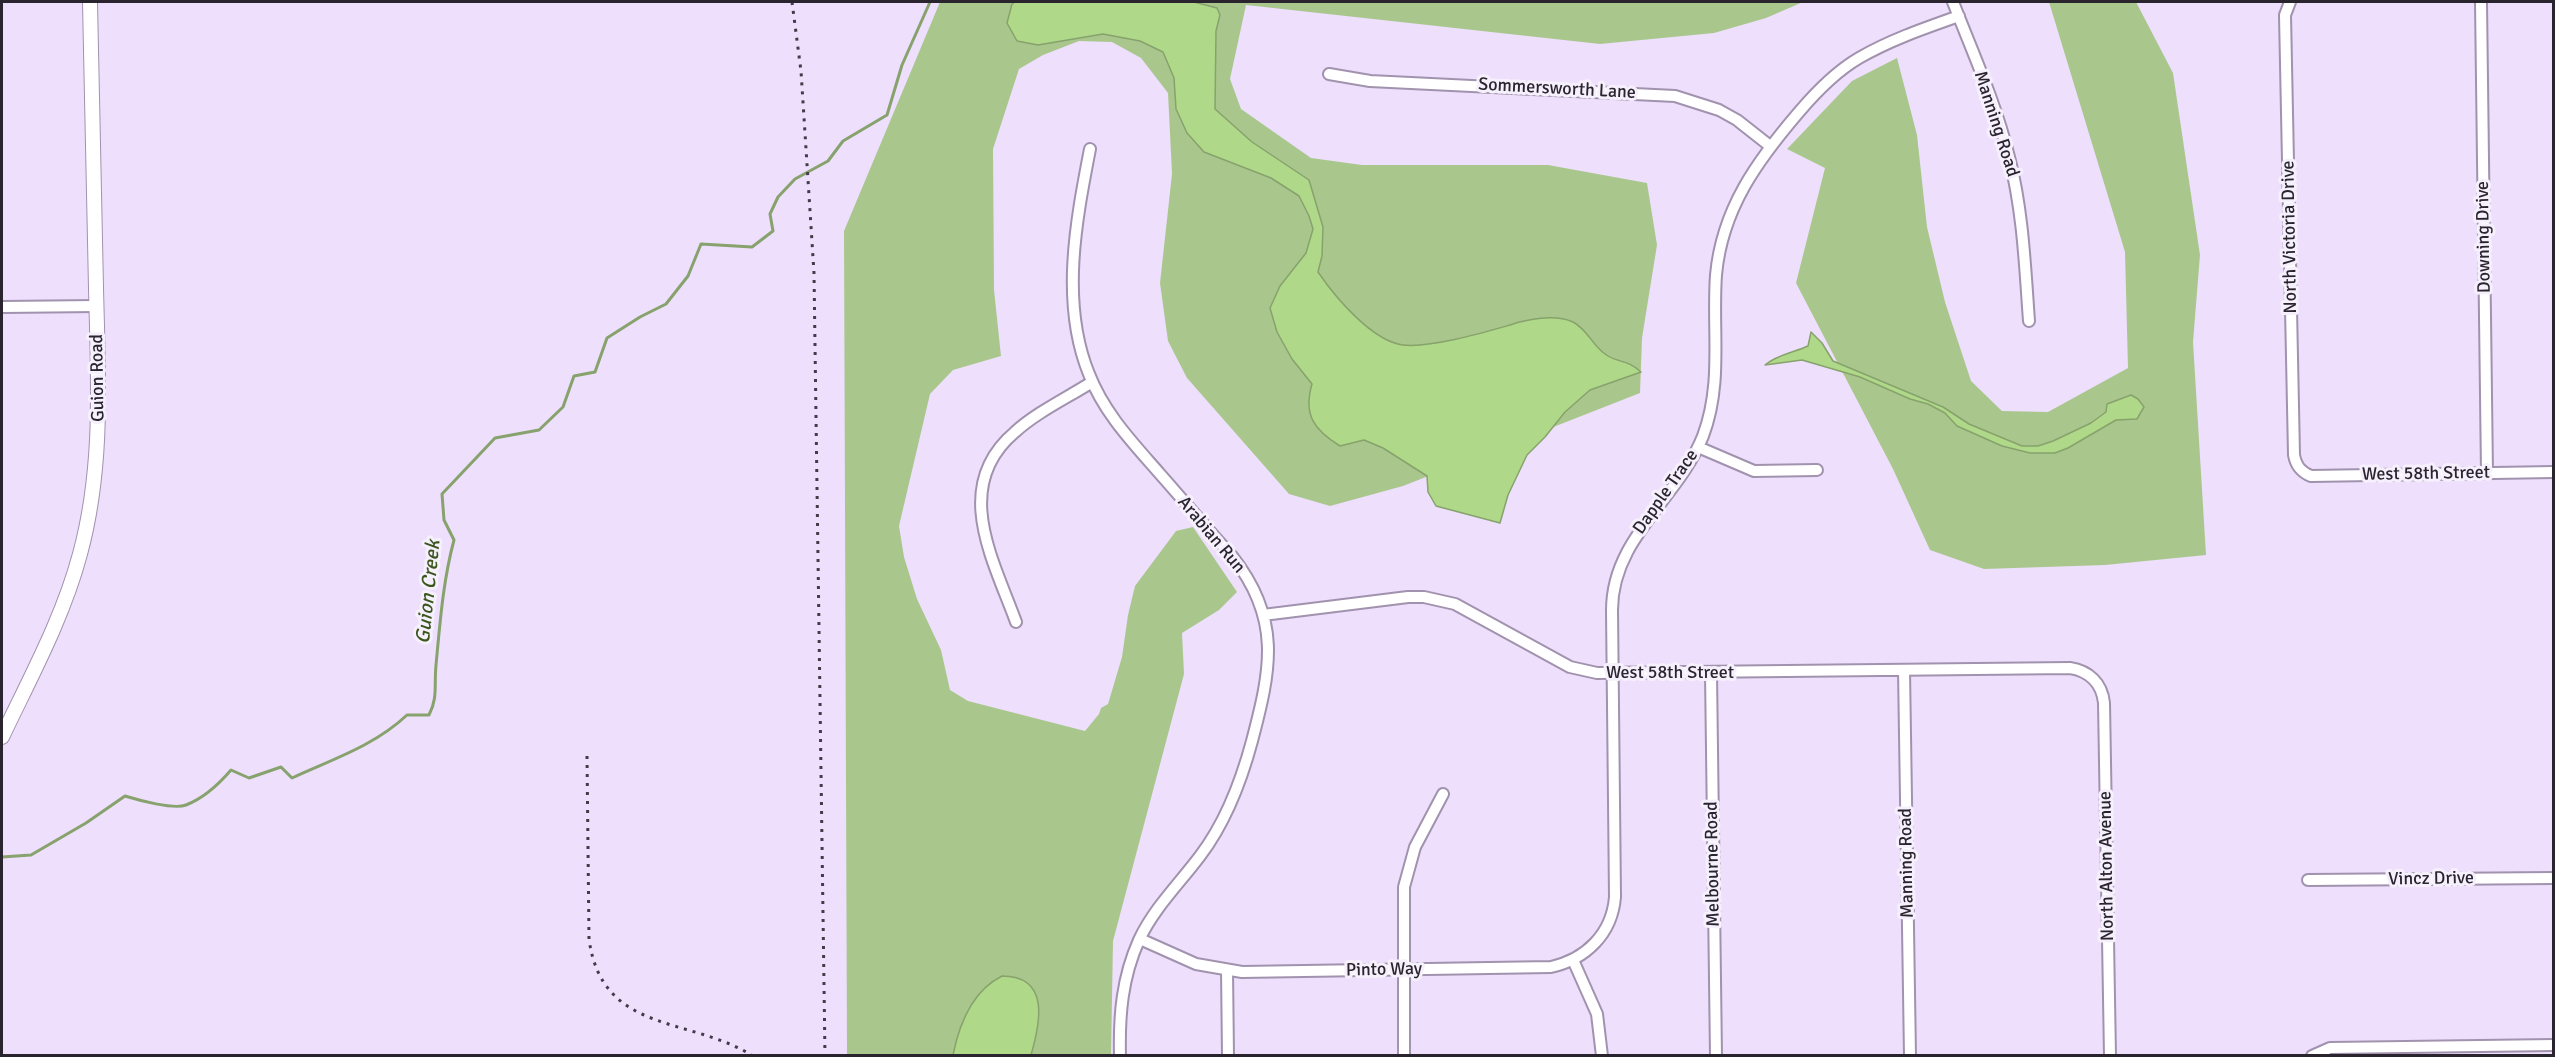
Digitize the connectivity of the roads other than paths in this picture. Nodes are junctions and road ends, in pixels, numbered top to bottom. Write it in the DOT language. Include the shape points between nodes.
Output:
graph roads {
  1 [pos="90,2"];
  2 [pos="1953,2"];
  3 [pos="2289,2"];
  4 [pos="2481,2"];
  5 [pos="1959,16"];
  6 [pos="1329,75"];
  7 [pos="1770,146"];
  8 [pos="1090,149"];
  9 [pos="97,306"];
  10 [pos="2,307"];
  11 [pos="2029,321"];
  12 [pos="1092,382"];
  13 [pos="1698,447"];
  14 [pos="1816,470"];
  15 [pos="2301,470"];
  16 [pos="2553,472"];
  17 [pos="2487,473"];
  18 [pos="1263,615"];
  19 [pos="1016,622"];
  20 [pos="1904,670"];
  21 [pos="1613,673"];
  22 [pos="1711,674"];
  23 [pos="2094,679"];
  24 [pos="2,737"];
  25 [pos="1443,794"];
  26 [pos="2553,878"];
  27 [pos="2308,880"];
  28 [pos="1140,939"];
  29 [pos="1573,960"];
  30 [pos="1227,970"];
  31 [pos="1403,970"];
  32 [pos="2553,1044"];
  33 [pos="1120,1056"];
  34 [pos="1228,1056"];
  35 [pos="1404,1056"];
  36 [pos="1602,1056"];
  37 [pos="1716,1056"];
  38 [pos="1910,1056"];
  39 [pos="2110,1056"];
  40 [pos="2312,1056"];
  1 -- 9 [label="street, Guion Road"];
  2 -- 5 [label="street, Manning Road"];
  3 -- 15 [label="street, North Victoria Drive" via="2285,15 2294,455"];
  4 -- 17 [label="street, Downing Drive"];
  5 -- 7 [label="street, Dapple Trace" via="1888,42 1848,65 1816,92"];
  5 -- 11 [label="street, Manning Road" via="1998,118 2011,165 2022,227"];
  6 -- 7 [label="street, Sommersworth Lane" via="1370,81 1675,96 1719,110"];
  7 -- 13 [label="street, Dapple Trace" via="1740,190 1720,247 1714,391"];
  8 -- 12 [label="street, Arabian Run" via="1077,224 1073,291 1078,338"];
  9 -- 10 [label="street"];
  9 -- 24 [label="street, Guion Road" via="98,439 86,531 55,626"];
  12 -- 18 [label="street, Arabian Run" via="1120,427 1241,568"];
  12 -- 19 [label="street" via="1015,431 998,449 985,476 980,507 983,532"];
  13 -- 14 [label="street" via="1754,471"];
  13 -- 21 [label="street, Dapple Trace" via="1678,482 1635,536 1620,565 1612,604"];
  15 -- 17 [label="street, West 58th Street" via="2311,476"];
  16 -- 17 [label="street, West 58th Street"];
  18 -- 21 [label="street, West 58th Street" via="1424,597 1455,604 1570,668"];
  18 -- 28 [label="street, Arabian Run" via="1269,652 1266,684 1238,787 1201,855 1159,906"];
  20 -- 22 [label="street, West 58th Street"];
  20 -- 23 [label="street, West 58th Street" via="2070,668"];
  20 -- 38 [label="street, Manning Road"];
  21 -- 22 [label="street, West 58th Street"];
  21 -- 29 [label="street, Dapple Trace" via="1615,902 1604,932"];
  22 -- 37 [label="street, Melbourne Road"];
  23 -- 39 [label="street, North Alton Avenue" via="2104,703"];
  25 -- 31 [label="street" via="1417,842 1407,872"];
  26 -- 27 [label="street, Vincz Drive"];
  28 -- 30 [label="street, Pinto Way" via="1195,963"];
  28 -- 33 [label="street, Arabian Run" via="1121,998"];
  29 -- 31 [label="street, Pinto Way" via="1551,967"];
  29 -- 36 [label="street" via="1597,1014"];
  30 -- 31 [label="street, Pinto Way"];
  30 -- 34 [label="street"];
  31 -- 35 [label="street"];
  32 -- 40 [label="street" via="2330,1048"];
}
